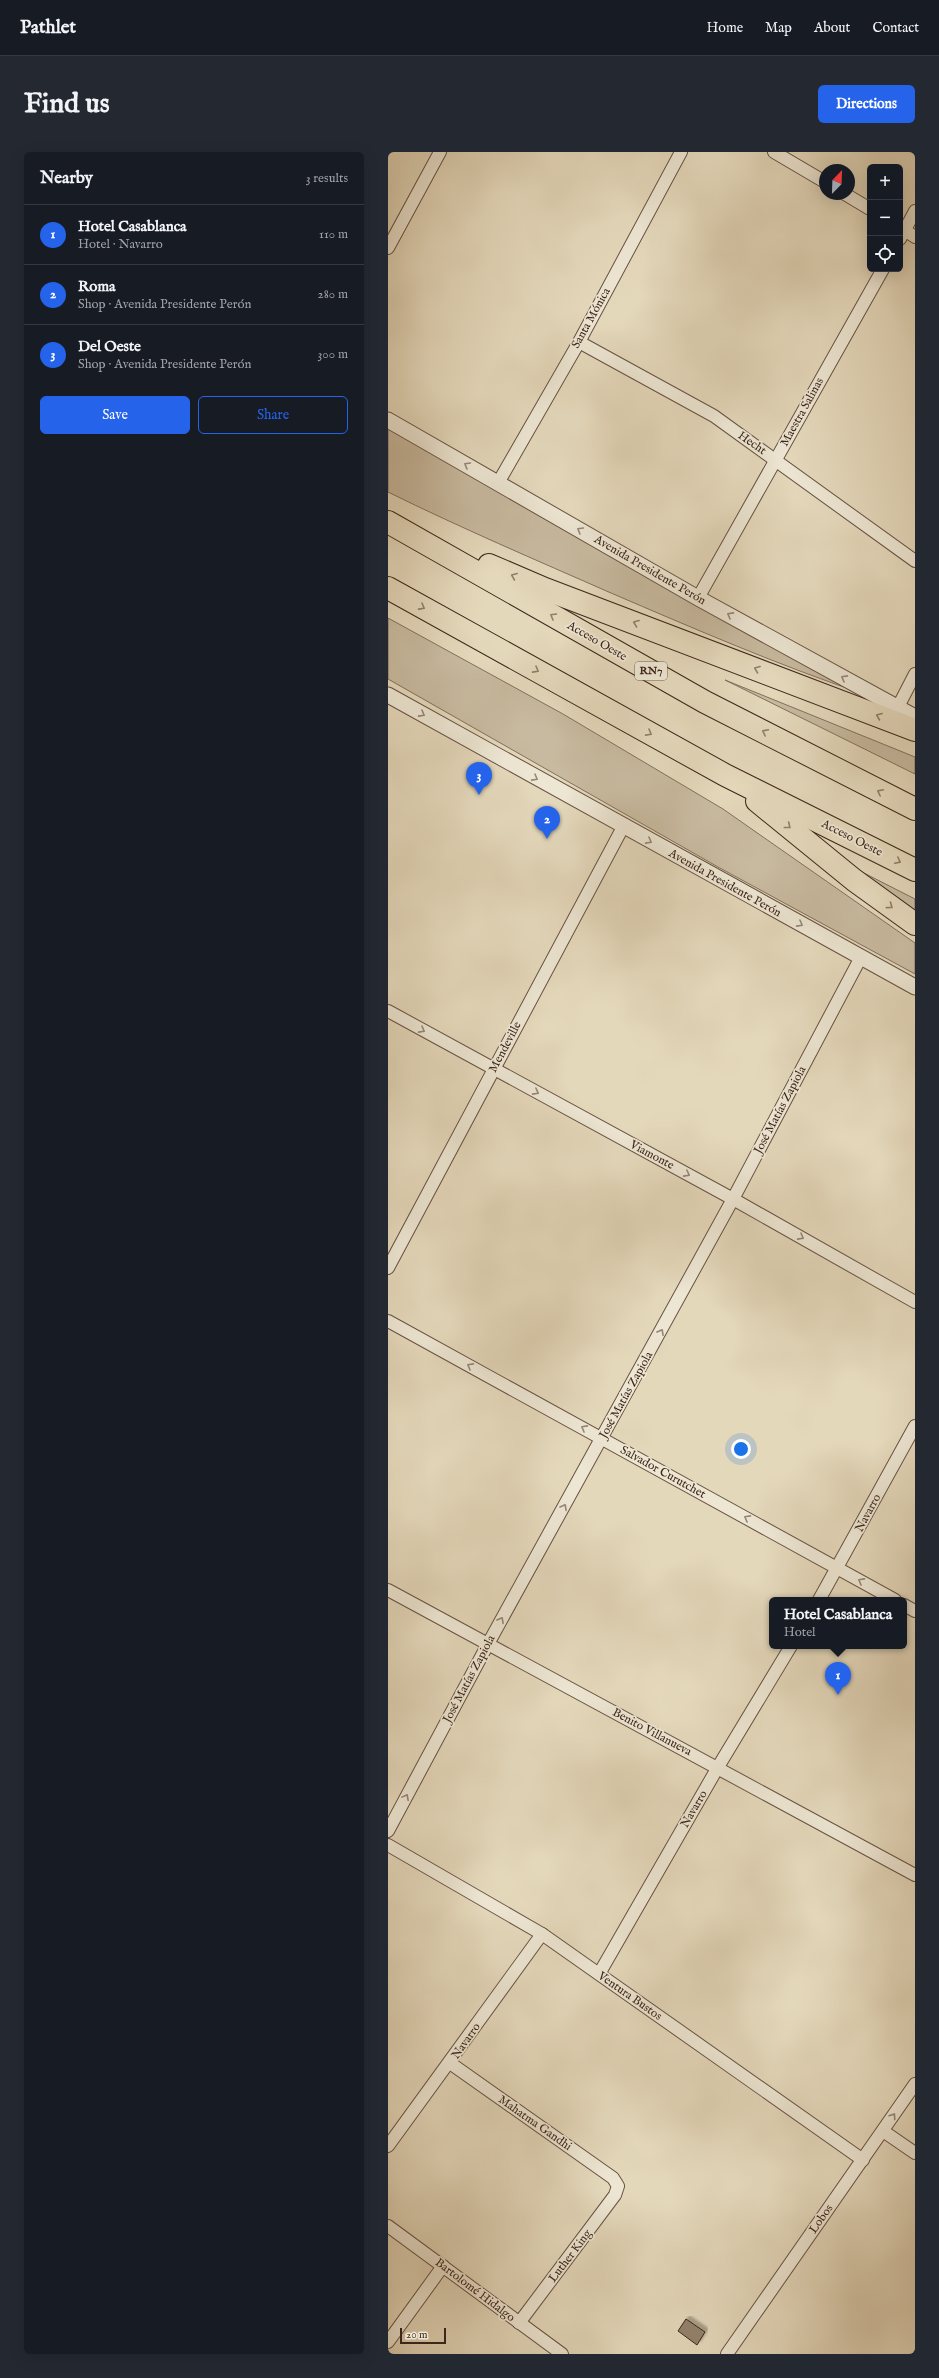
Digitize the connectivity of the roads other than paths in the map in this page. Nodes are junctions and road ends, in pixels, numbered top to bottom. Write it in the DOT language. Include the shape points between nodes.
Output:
graph roads {
  1 [pos="440,152"];
  2 [pos="681,152"];
  3 [pos="774,152"];
  4 [pos="819,178"];
  5 [pos="855,200"];
  6 [pos="867,207"];
  7 [pos="915,211"];
  8 [pos="903,230"];
  9 [pos="903,232"];
  10 [pos="915,237"];
  11 [pos="388,248"];
  12 [pos="881,272"];
  13 [pos="579,342"];
  14 [pos="388,420"];
  15 [pos="776,459"];
  16 [pos="498,483"];
  17 [pos="390,523"];
  18 [pos="915,561"];
  19 [pos="388,588"];
  20 [pos="698,598"];
  21 [pos="915,674"];
  22 [pos="388,697"];
  23 [pos="898,707"];
  24 [pos="915,717"];
  25 [pos="915,730"];
  26 [pos="725,775"];
  27 [pos="915,809"];
  28 [pos="623,827"];
  29 [pos="915,870"];
  30 [pos="915,924"];
  31 [pos="861,957"];
  32 [pos="915,987"];
  33 [pos="388,1011"];
  34 [pos="493,1069"];
  35 [pos="734,1199"];
  36 [pos="388,1268"];
  37 [pos="915,1302"];
  38 [pos="388,1321"];
  39 [pos="915,1426"];
  40 [pos="603,1438"];
  41 [pos="838,1568"];
  42 [pos="388,1590"];
  43 [pos="821,1597"];
  44 [pos="890,1597"];
  45 [pos="488,1644"];
  46 [pos="789,1649"];
  47 [pos="718,1767"];
  48 [pos="388,1831"];
  49 [pos="388,1845"];
  50 [pos="915,1875"];
  51 [pos="542,1934"];
  52 [pos="599,1974"];
  53 [pos="450,2063"];
  54 [pos="915,2084"];
  55 [pos="883,2131"];
  56 [pos="388,2146"];
  57 [pos="915,2153"];
  58 [pos="863,2160"];
  59 [pos="618,2186"];
  60 [pos="388,2226"];
  61 [pos="443,2266"];
  62 [pos="519,2323"];
  63 [pos="388,2342"];
  64 [pos="562,2354"];
  65 [pos="727,2354"];
  1 -- 11 [label="street"];
  2 -- 13 [label="street, Santa Mónica"];
  3 -- 4 [label="street"];
  5 -- 6 [label="street"];
  7 -- 8 [label="street"];
  9 -- 10 [label="street"];
  12 -- 15 [label="street, Maestra Salinas"];
  13 -- 15 [label="street, Hecht" via="714,416"];
  13 -- 16 [label="street, Santa Mónica"];
  16 -- 14 [label="street, Avenida Presidente Perón, one-way"];
  15 -- 18 [label="street, Hecht"];
  15 -- 20 [label="street, Maestra Salinas"];
  20 -- 16 [label="street, Avenida Presidente Perón, one-way"];
  25 -- 17 [label="highway, one-way" via="545,589"];
  27 -- 17 [label="highway, Acceso Oeste / RN7, one-way" via="705,702"];
  19 -- 26 [label="highway, Acceso Oeste, one-way"];
  23 -- 20 [label="street, Avenida Presidente Perón, one-way"];
  21 -- 23 [label="street"];
  22 -- 28 [label="street, Avenida Presidente Perón, one-way"];
  23 -- 24 [label="street, Avenida Presidente Perón"];
  26 -- 29 [label="highway, Acceso Oeste, one-way"];
  26 -- 30 [label="highway, one-way" via="854,880"];
  28 -- 31 [label="street, Avenida Presidente Perón, one-way"];
  28 -- 34 [label="street, Mendeville"];
  31 -- 32 [label="street, Avenida Presidente Perón"];
  31 -- 35 [label="street, José Matías Zapiola"];
  33 -- 34 [label="street, Viamonte, one-way"];
  34 -- 35 [label="street, Viamonte, one-way"];
  34 -- 36 [label="street, Mendeville"];
  35 -- 37 [label="street, Viamonte, one-way"];
  40 -- 35 [label="street, José Matías Zapiola, one-way"];
  40 -- 38 [label="street, Salvador Curutchet, one-way"];
  39 -- 41 [label="street, Navarro"];
  41 -- 40 [label="street, Salvador Curutchet, one-way"];
  45 -- 40 [label="street, José Matías Zapiola, one-way"];
  41 -- 43 [label="street, Navarro"];
  44 -- 41 [label="street, Salvador Curutchet, one-way"];
  42 -- 45 [label="street, Benito Villanueva"];
  45 -- 47 [label="street, Benito Villanueva"];
  48 -- 45 [label="street, José Matías Zapiola, one-way"];
  46 -- 47 [label="street, Navarro"];
  47 -- 50 [label="street, Benito Villanueva"];
  47 -- 52 [label="street, Navarro"];
  49 -- 51 [label="street, Ventura Bustos"];
  51 -- 52 [label="street, Ventura Bustos"];
  51 -- 53 [label="street, Navarro"];
  52 -- 58 [label="street, Ventura Bustos"];
  53 -- 56 [label="street, Navarro"];
  53 -- 59 [label="street, Mahatma Gandhi" via="613,2178"];
  55 -- 54 [label="street, Lobos, one-way"];
  55 -- 57 [label="street"];
  55 -- 58 [label="street, Lobos"];
  58 -- 65 [label="street, Lobos"];
  59 -- 62 [label="street, Luther King" via="615,2195"];
  60 -- 61 [label="street, Bartolomé Hidalgo"];
  61 -- 62 [label="street, Bartolomé Hidalgo"];
  61 -- 63 [label="street"];
  62 -- 64 [label="street, Bartolomé Hidalgo"];
}
